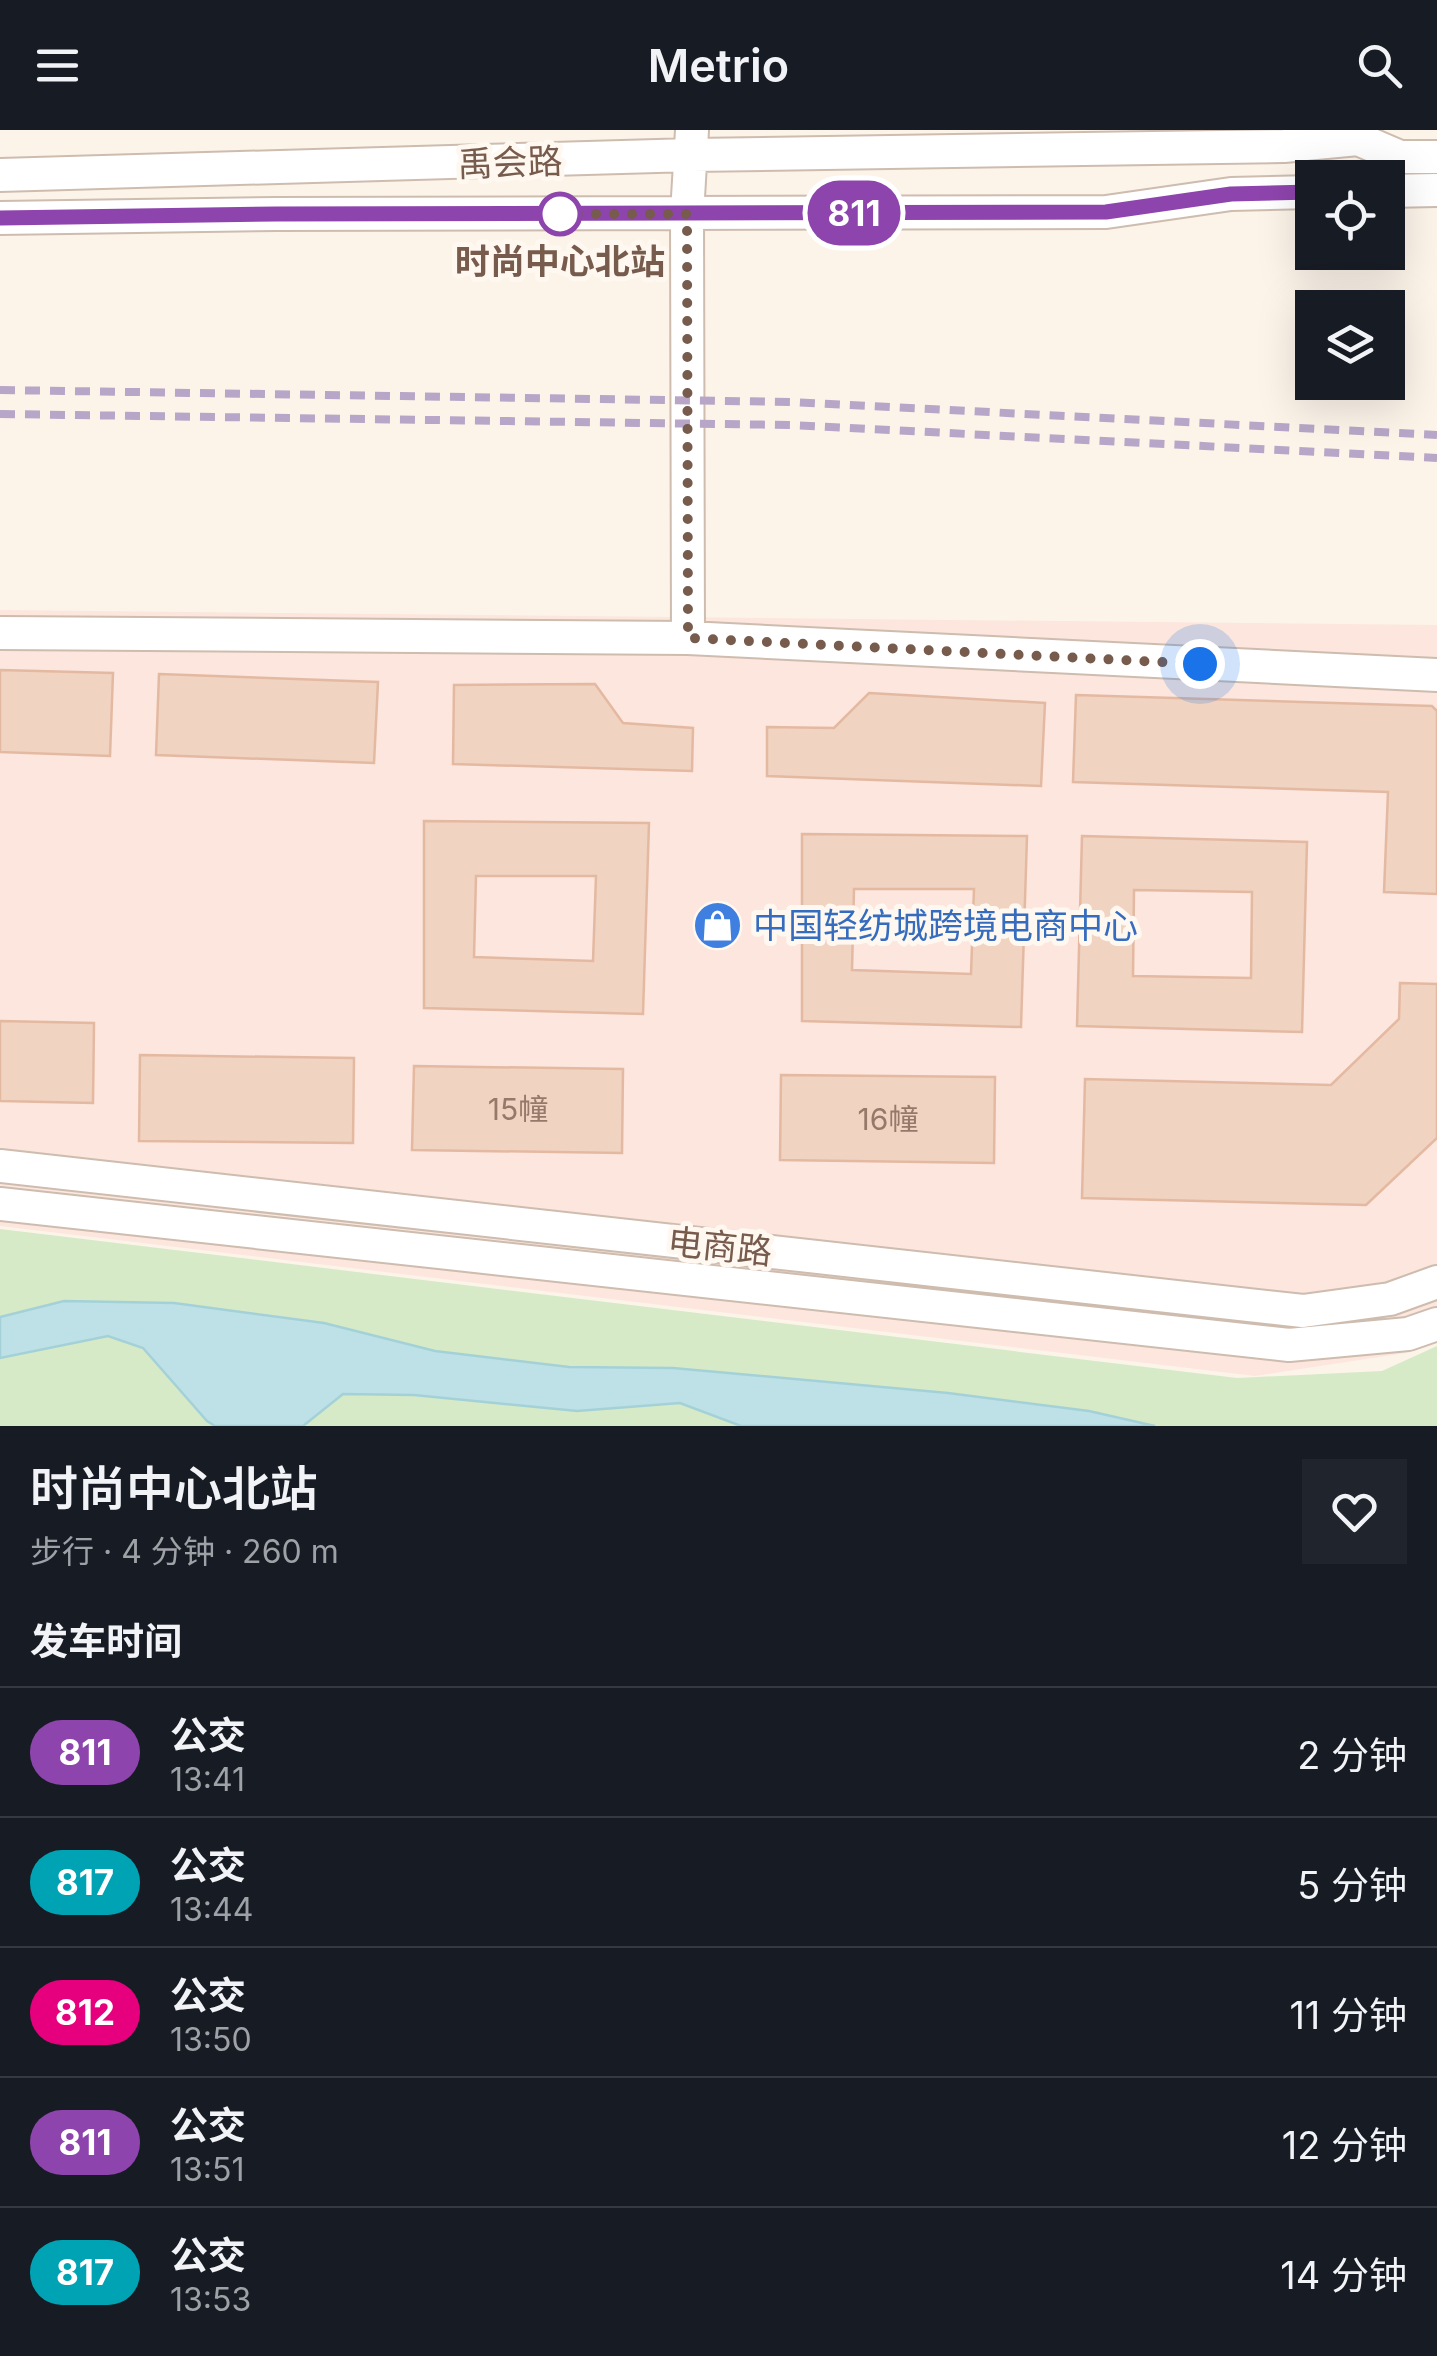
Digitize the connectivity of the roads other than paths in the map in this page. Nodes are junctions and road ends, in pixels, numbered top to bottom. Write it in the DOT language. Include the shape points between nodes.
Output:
graph roads {
  1 [pos="1283,138"];
  2 [pos="692,143"];
  3 [pos="1437,156"];
  4 [pos="0,175"];
  5 [pos="1437,190"];
  6 [pos="1405,191"];
  7 [pos="1295,192"];
  8 [pos="687,214"];
  9 [pos="0,218"];
  10 [pos="0,633"];
  11 [pos="688,638"];
  12 [pos="1437,675"];
  13 [pos="0,1166"];
  14 [pos="0,1204"];
  15 [pos="1437,1282"];
  16 [pos="1437,1324"];
  1 -- 2 [label="street, 禹会路"];
  1 -- 3 [label="street, 禹会路" via="1358,139 1400,156"];
  2 -- 4 [label="street, 禹会路"];
  2 -- 8 [label="street"];
  5 -- 6 [label="street"];
  7 -- 8 [label="street, 禹会路" via="1231,194 1106,212"];
  8 -- 9 [label="street, 禹会路"];
  8 -- 11 [label="street"];
  10 -- 11 [label="street"];
  11 -- 12 [label="street"];
  13 -- 15 [label="street, 电商路" via="1303,1310 1390,1299"];
  14 -- 16 [label="street, 电商路" via="1289,1346 1408,1334"];
}
